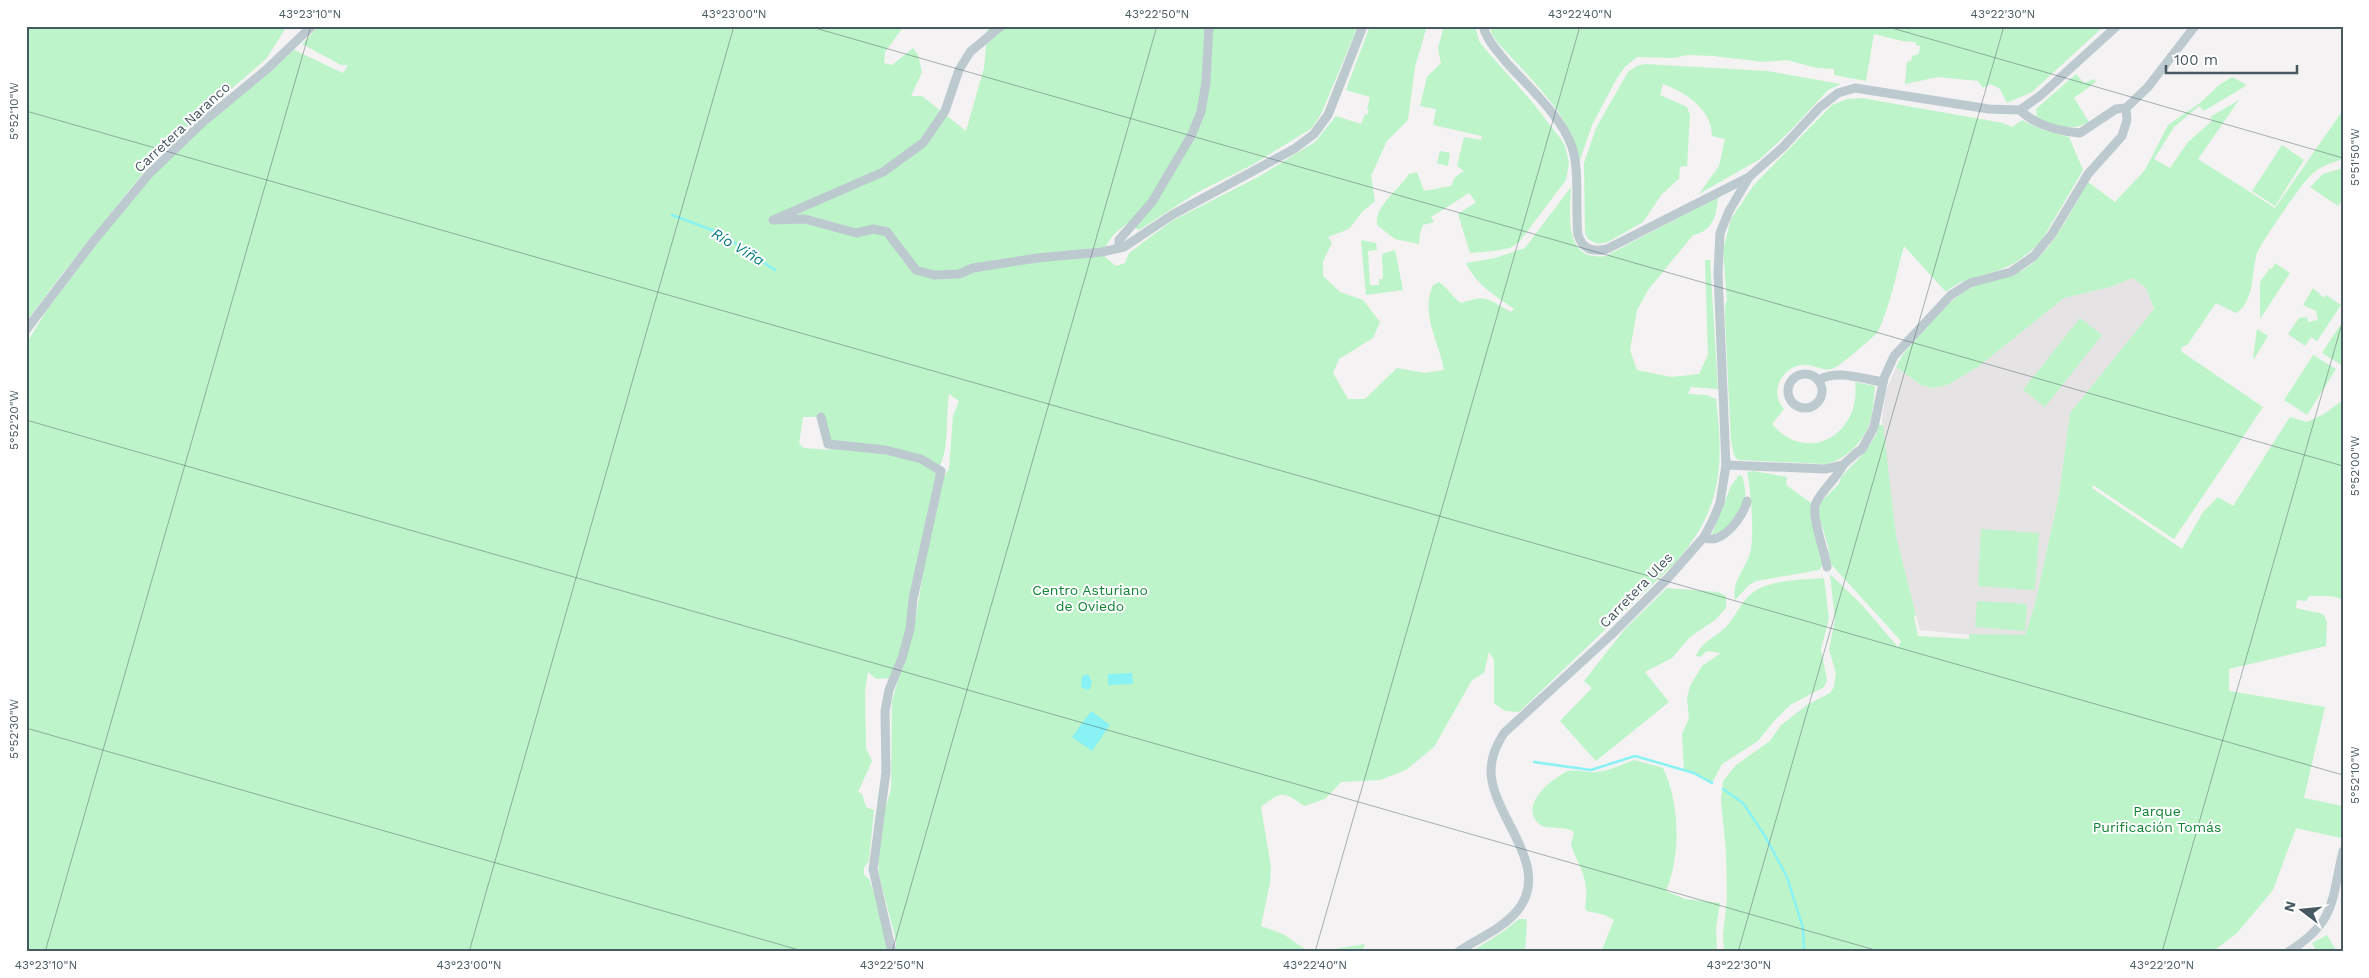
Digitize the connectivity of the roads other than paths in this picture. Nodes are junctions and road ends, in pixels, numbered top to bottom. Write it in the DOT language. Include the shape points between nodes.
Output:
graph roads {
  1 [pos="312,26"];
  2 [pos="1001,26"];
  3 [pos="1209,26"];
  4 [pos="1363,26"];
  5 [pos="1484,26"];
  6 [pos="2117,26"];
  7 [pos="2195,26"];
  8 [pos="2126,108"];
  9 [pos="2020,110"];
  10 [pos="1749,177"];
  11 [pos="1119,247"];
  12 [pos="26,330"];
  13 [pos="1818,380"];
  14 [pos="1883,382"];
  15 [pos="821,417"];
  16 [pos="1843,465"];
  17 [pos="1726,466"];
  18 [pos="1747,501"];
  19 [pos="1704,537"];
  20 [pos="1827,567"];
  21 [pos="2343,851"];
  22 [pos="892,952"];
  23 [pos="1458,952"];
  24 [pos="2288,952"];
  1 -- 12 [label="street, Carretera Naranco" via="267,69 203,122 150,174"];
  2 -- 11 [label="street" via="970,52 959,70 944,111 923,143 883,172 773,220 805,219 856,233 873,229 887,232 916,270 934,275 959,274 973,268 1102,252"];
  3 -- 11 [label="street" via="1201,112 1191,136 1152,202 1119,240"];
  4 -- 11 [label="street" via="1328,115 1307,140"];
  5 -- 10 [label="street" via="1493,46 1556,119 1573,148 1577,228 1581,243 1586,248 1592,251 1607,249"];
  6 -- 9 [label="street"];
  7 -- 8 [label="street" via="2148,87"];
  8 -- 9 [label="street" via="2116,109 2080,132 2050,127"];
  8 -- 14 [label="street" via="2127,120 2122,136 2088,174 2052,234 2034,256 2011,272 1970,282 1951,295 1894,356"];
  9 -- 10 [label="street" via="1989,109 1855,88 1838,93 1819,108 1784,148"];
  10 -- 17 [label="street, Carretera Ules" via="1728,211 1720,233 1718,273"];
  13 -- 14 [label="street" via="1839,375"];
  14 -- 16 [label="street" via="1874,427 1862,449"];
  15 -- 22 [label="street" via="828,444 886,450 921,459 941,471 913,599 910,629 885,711 886,772 873,869"];
  16 -- 17 [label="street" via="1825,469"];
  16 -- 20 [label="street" via="1814,509"];
  17 -- 19 [label="street, Carretera Ules" via="1720,503"];
  18 -- 19 [label="street" via="1745,510 1726,533 1714,538"];
  19 -- 23 [label="street, Carretera Ules" via="1611,635 1498,743 1491,774 1497,798 1524,855 1529,877 1526,894 1518,909 1501,927"];
  21 -- 24 [label="street" via="2328,915 2309,939"];
}
